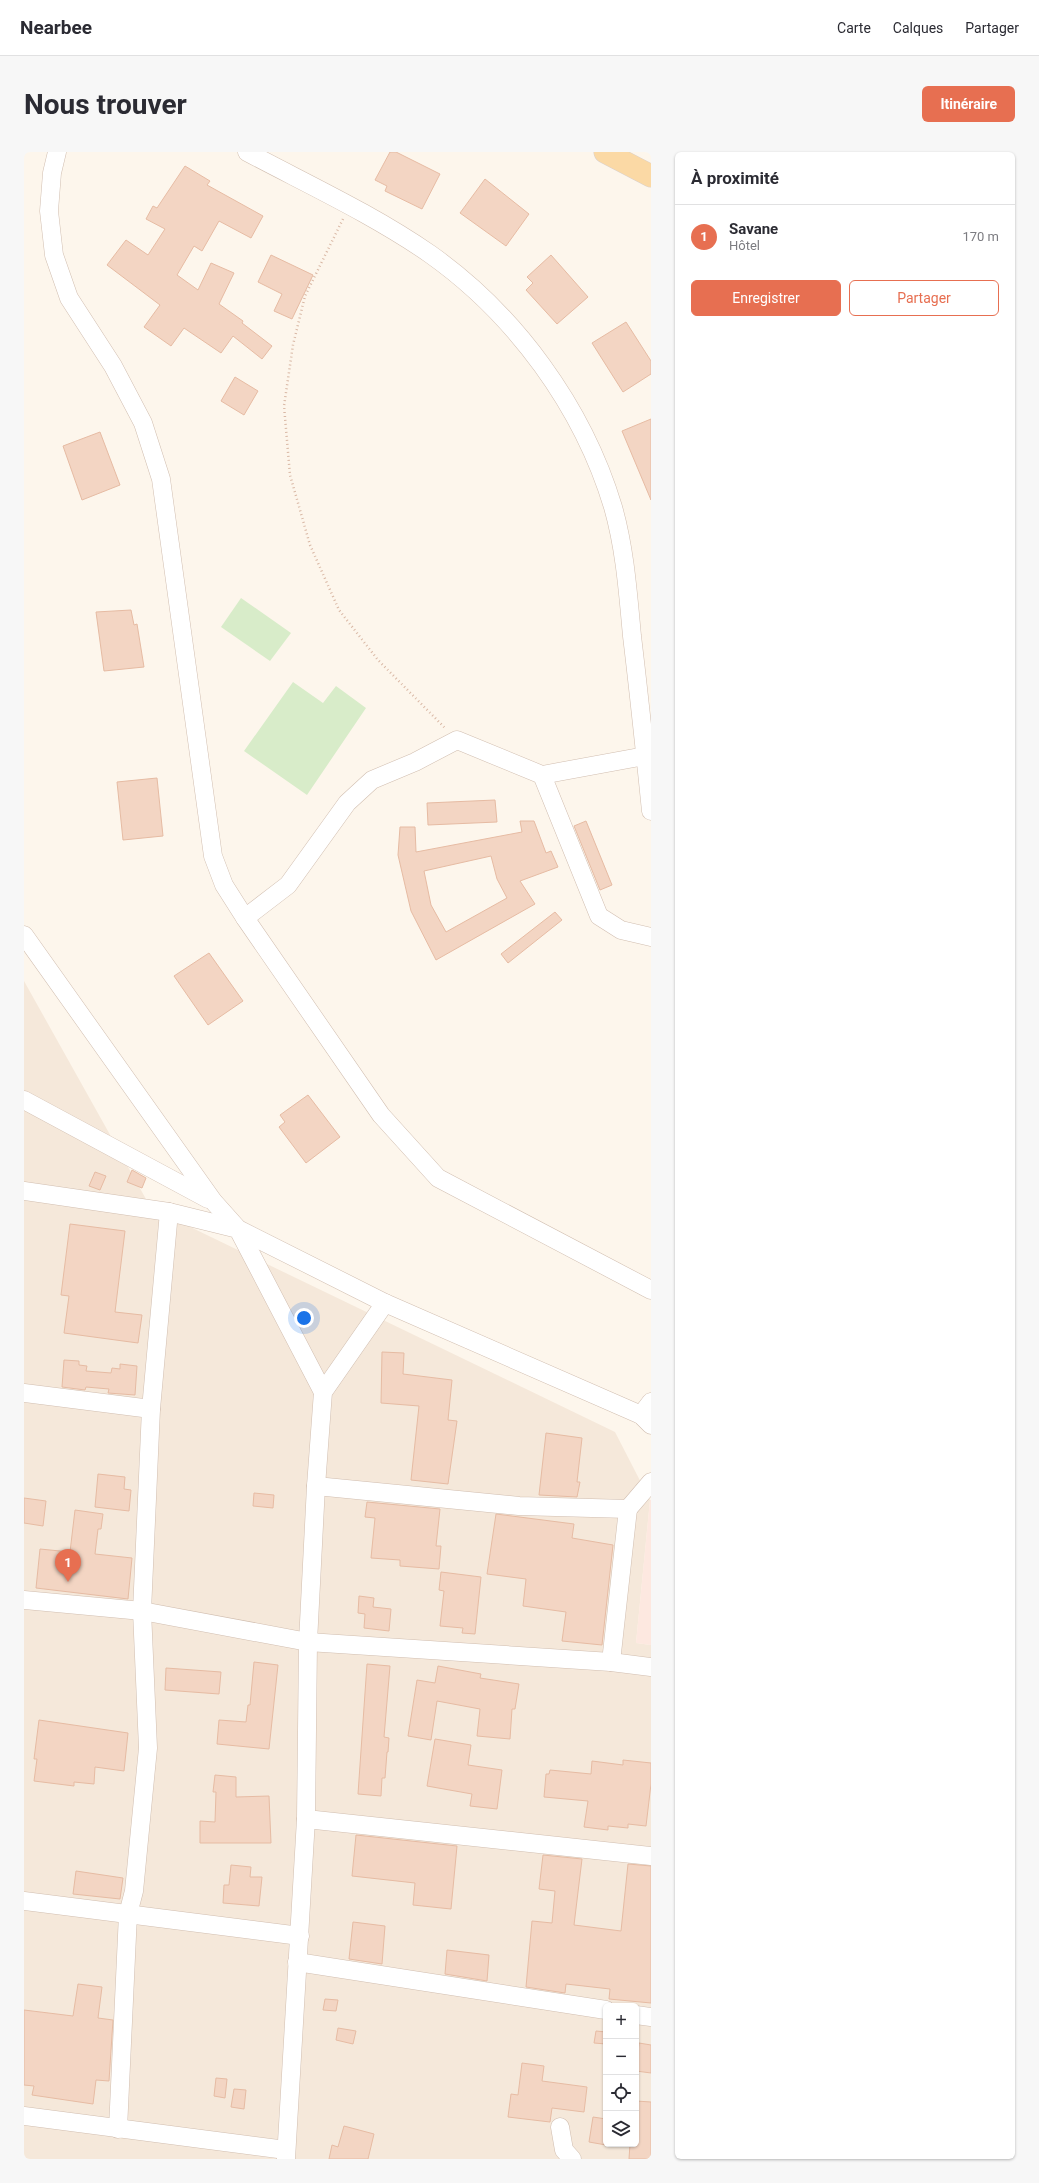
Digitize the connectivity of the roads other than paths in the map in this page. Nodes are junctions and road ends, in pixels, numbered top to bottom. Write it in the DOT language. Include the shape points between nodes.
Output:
graph roads {
  1 [pos="57,152"];
  2 [pos="247,152"];
  3 [pos="605,152"];
  4 [pos="651,176"];
  5 [pos="645,756"];
  6 [pos="542,775"];
  7 [pos="651,811"];
  8 [pos="245,918"];
  9 [pos="24,935"];
  10 [pos="651,937"];
  11 [pos="24,1100"];
  12 [pos="24,1191"];
  13 [pos="213,1201"];
  14 [pos="169,1212"];
  15 [pos="238,1229"];
  16 [pos="651,1290"];
  17 [pos="385,1303"];
  18 [pos="323,1392"];
  19 [pos="24,1393"];
  20 [pos="151,1409"];
  21 [pos="648,1414"];
  22 [pos="651,1482"];
  23 [pos="316,1486"];
  24 [pos="628,1509"];
  25 [pos="24,1600"];
  26 [pos="142,1611"];
  27 [pos="308,1642"];
  28 [pos="611,1662"];
  29 [pos="651,1667"];
  30 [pos="306,1819"];
  31 [pos="651,1856"];
  32 [pos="24,1901"];
  33 [pos="128,1914"];
  34 [pos="300,1936"];
  35 [pos="297,1962"];
  36 [pos="603,2010"];
  37 [pos="639,2015"];
  38 [pos="651,2017"];
  39 [pos="24,2116"];
  40 [pos="560,2126"];
  41 [pos="118,2128"];
  42 [pos="286,2154"];
  43 [pos="572,2159"];
  1 -- 8 [label="street" via="52,173 49,211 54,255 69,298 113,366 143,423 161,479 213,856 224,885"];
  2 -- 5 [label="street" via="350,206 430,254 493,306 532,353 568,404 592,453 613,507 625,564"];
  3 -- 4 [label="main road"];
  5 -- 6 [label="street"];
  5 -- 7 [label="street"];
  6 -- 8 [label="street" via="457,740 415,762 372,780 347,804 288,885"];
  6 -- 10 [label="street" via="599,916 621,930"];
  8 -- 16 [label="street" via="380,1115 438,1178"];
  9 -- 13 [label="street"];
  11 -- 13 [label="street"];
  12 -- 14 [label="street"];
  13 -- 15 [label="street"];
  14 -- 15 [label="street"];
  14 -- 20 [label="street"];
  15 -- 17 [label="street"];
  15 -- 18 [label="street"];
  17 -- 18 [label="street"];
  17 -- 21 [label="street"];
  18 -- 23 [label="street"];
  19 -- 20 [label="street"];
  20 -- 26 [label="street"];
  22 -- 24 [label="street"];
  23 -- 24 [label="street" via="519,1506"];
  23 -- 27 [label="street"];
  24 -- 28 [label="street"];
  25 -- 26 [label="street"];
  26 -- 27 [label="street"];
  26 -- 33 [label="street" via="148,1748 134,1891"];
  27 -- 28 [label="street"];
  27 -- 30 [label="street"];
  28 -- 29 [label="street"];
  30 -- 31 [label="street"];
  30 -- 34 [label="street"];
  32 -- 33 [label="street"];
  33 -- 34 [label="street"];
  33 -- 41 [label="street"];
  34 -- 35 [label="street"];
  35 -- 36 [label="street"];
  35 -- 42 [label="street"];
  37 -- 38 [label="street"];
  39 -- 41 [label="street"];
  40 -- 43 [label="street" via="564,2150"];
  41 -- 42 [label="street"];
}
